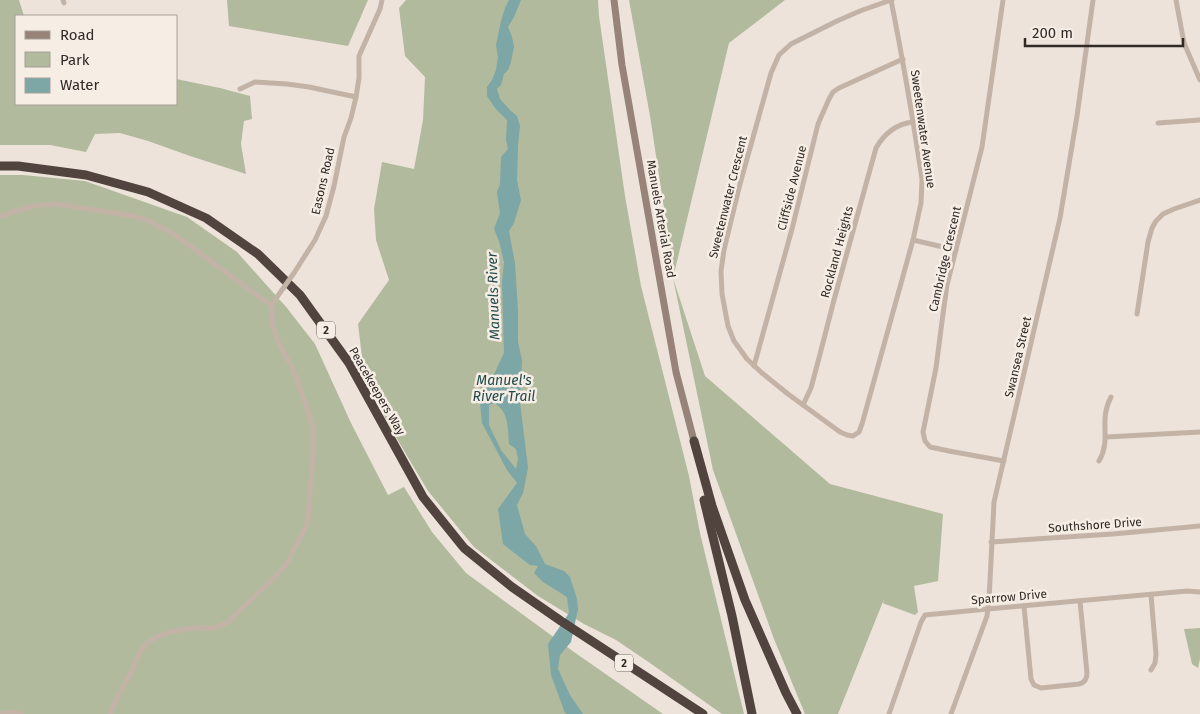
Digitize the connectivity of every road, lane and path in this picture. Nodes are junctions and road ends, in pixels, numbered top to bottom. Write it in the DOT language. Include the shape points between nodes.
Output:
graph roads {
  1 [pos="382,0"];
  2 [pos="614,0"];
  3 [pos="891,0"];
  4 [pos="1003,0"];
  5 [pos="1093,0"];
  6 [pos="1176,0"];
  7 [pos="903,59"];
  8 [pos="1200,80"];
  9 [pos="240,90"];
  10 [pos="356,97"];
  11 [pos="1200,120"];
  12 [pos="913,122"];
  13 [pos="1158,123"];
  14 [pos="0,166"];
  15 [pos="1200,200"];
  16 [pos="0,217"];
  17 [pos="913,240"];
  18 [pos="956,250"];
  19 [pos="907,261"];
  20 [pos="272,306"];
  21 [pos="1137,314"];
  22 [pos="754,366"];
  23 [pos="1111,397"];
  24 [pos="803,405"];
  25 [pos="1200,432"];
  26 [pos="1106,437"];
  27 [pos="694,441"];
  28 [pos="1004,461"];
  29 [pos="1099,462"];
  30 [pos="1200,526"];
  31 [pos="992,542"];
  32 [pos="1200,592"];
  33 [pos="1150,595"];
  34 [pos="1080,601"];
  35 [pos="1024,606"];
  36 [pos="988,608"];
  37 [pos="1151,670"];
  38 [pos="667,692"];
  39 [pos="0,714"];
  40 [pos="21,714"];
  41 [pos="110,714"];
  42 [pos="695,714"];
  43 [pos="703,714"];
  44 [pos="752,714"];
  45 [pos="797,714"];
  46 [pos="889,714"];
  47 [pos="951,714"];
  1 -- 10 [label="street, Easons Road" via="359,56"];
  2 -- 27 [label="main road, Manuels Arterial Road" via="676,372"];
  3 -- 7 [label="street, Sweetenwater Avenue"];
  3 -- 22 [label="street, Sweetenwater Crescent" via="791,44 779,54 774,66 735,203 721,271 730,334"];
  4 -- 18 [label="street, Cambridge Crescent" via="982,147"];
  5 -- 28 [label="street, Swansea Street" via="1060,218"];
  6 -- 8 [label="street" via="1184,43"];
  7 -- 12 [label="street, Sweetenwater Avenue"];
  7 -- 22 [label="street, Cliffside Avenue" via="839,88 825,106"];
  9 -- 10 [label="street" via="255,82 278,83"];
  10 -- 20 [label="street, Easons Road, bridge" via="326,216 316,240"];
  11 -- 13 [label="street"];
  12 -- 17 [label="street, Sweetenwater Avenue" via="922,186"];
  12 -- 24 [label="street, Rockland Heights" via="889,132 876,148 815,373"];
  14 -- 38 [label="highway, Peacekeepers Way / 2" via="86,175 148,192 206,218 258,254 300,295 349,363 423,497 464,548 512,587"];
  15 -- 21 [label="street" via="1163,214 1152,228"];
  16 -- 20 [label="street" via="34,206 56,204 147,220 175,235"];
  17 -- 18 [label="street"];
  17 -- 19 [label="street, Sweetenwater Avenue"];
  18 -- 28 [label="street, Cambridge Crescent" via="923,432 930,446"];
  19 -- 24 [label="street, Sweetenwater Crescent" via="859,432 847,436"];
  20 -- 41 [label="street" via="274,327 313,428 312,482 306,528 288,562 228,622 219,628 176,630 151,640 136,660"];
  22 -- 24 [label="street, Sweetenwater Crescent"];
  23 -- 26 [label="street" via="1104,415"];
  25 -- 26 [label="street"];
  26 -- 29 [label="street"];
  27 -- 44 [label="highway"];
  27 -- 45 [label="highway" via="712,506 745,600"];
  28 -- 31 [label="street, Swansea Street" via="994,502"];
  30 -- 31 [label="street, Southshore Drive"];
  31 -- 36 [label="street, Swansea Street"];
  32 -- 33 [label="street, Sparrow Drive"];
  33 -- 34 [label="street, Sparrow Drive"];
  33 -- 37 [label="street" via="1156,654"];
  34 -- 35 [label="street, Sparrow Drive"];
  34 -- 35 [label="street" via="1086,678 1079,684 1041,688 1031,679"];
  35 -- 36 [label="street, Sparrow Drive"];
  36 -- 46 [label="street, Sparrow Drive" via="924,616"];
  36 -- 47 [label="street, Swansea Street"];
  38 -- 42 [label="highway, Peacekeepers Way / 2"];
  38 -- 43 [label="highway, Peacekeepers Way / 2"];
  39 -- 40 [label="street"];
}
